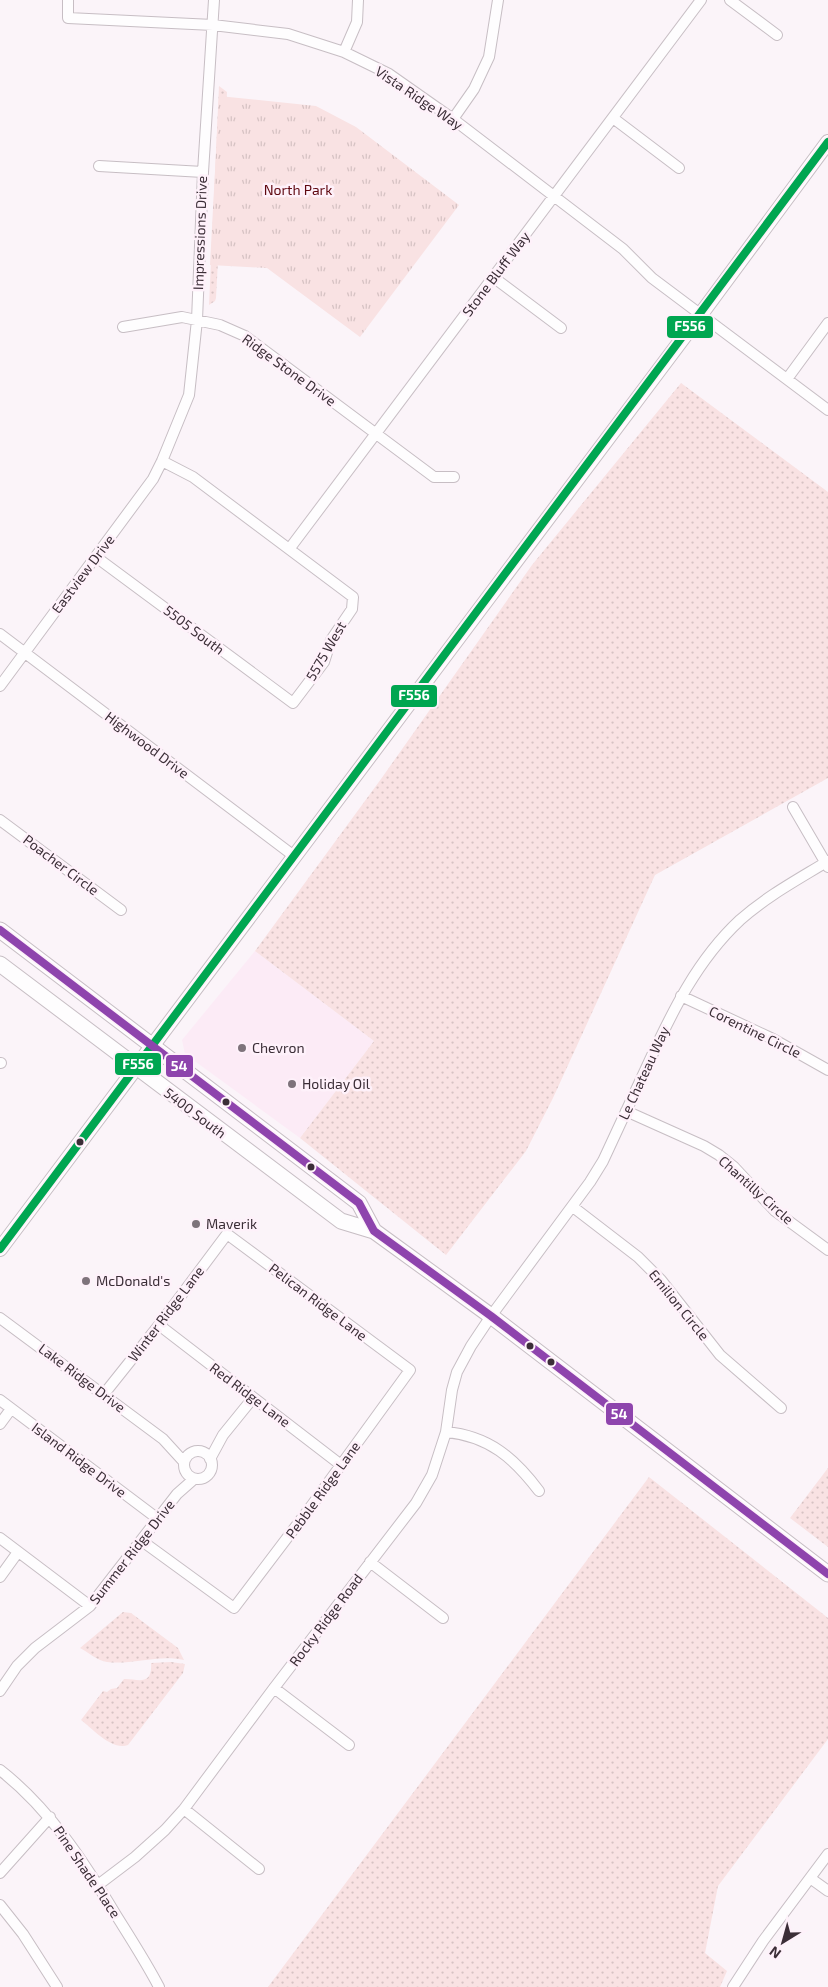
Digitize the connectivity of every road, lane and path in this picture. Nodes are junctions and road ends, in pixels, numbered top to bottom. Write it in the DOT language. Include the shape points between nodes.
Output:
graph roads {
  1 [pos="68,0"];
  2 [pos="214,0"];
  3 [pos="358,0"];
  4 [pos="498,0"];
  5 [pos="701,0"];
  6 [pos="730,0"];
  7 [pos="213,25"];
  8 [pos="777,35"];
  9 [pos="344,52"];
  10 [pos="613,118"];
  11 [pos="453,120"];
  12 [pos="828,142"];
  13 [pos="99,166"];
  14 [pos="679,168"];
  15 [pos="203,172"];
  16 [pos="553,197"];
  17 [pos="494,277"];
  18 [pos="701,314"];
  19 [pos="197,320"];
  20 [pos="828,323"];
  21 [pos="123,327"];
  22 [pos="561,328"];
  23 [pos="787,379"];
  24 [pos="828,410"];
  25 [pos="375,434"];
  26 [pos="162,461"];
  27 [pos="454,477"];
  28 [pos="290,548"];
  29 [pos="96,556"];
  30 [pos="0,634"];
  31 [pos="25,652"];
  32 [pos="0,686"];
  33 [pos="293,704"];
  34 [pos="793,807"];
  35 [pos="0,820"];
  36 [pos="294,856"];
  37 [pos="827,864"];
  38 [pos="121,910"];
  39 [pos="0,930"];
  40 [pos="0,964"];
  41 [pos="681,996"];
  42 [pos="152,1045"];
  43 [pos="136,1067"];
  44 [pos="828,1070"];
  45 [pos="626,1111"];
  46 [pos="573,1207"];
  47 [pos="374,1231"];
  48 [pos="227,1234"];
  49 [pos="0,1249"];
  50 [pos="828,1250"];
  51 [pos="491,1316"];
  52 [pos="0,1318"];
  53 [pos="159,1325"];
  54 [pos="410,1370"];
  55 [pos="104,1394"];
  56 [pos="253,1398"];
  57 [pos="0,1400"];
  58 [pos="781,1408"];
  59 [pos="11,1409"];
  60 [pos="0,1424"];
  61 [pos="446,1432"];
  62 [pos="223,1435"];
  63 [pos="163,1439"];
  64 [pos="202,1452"];
  65 [pos="190,1453"];
  66 [pos="210,1459"];
  67 [pos="184,1462"];
  68 [pos="341,1465"];
  69 [pos="190,1476"];
  70 [pos="539,1491"];
  71 [pos="158,1519"];
  72 [pos="0,1538"];
  73 [pos="142,1541"];
  74 [pos="18,1552"];
  75 [pos="370,1562"];
  76 [pos="828,1574"];
  77 [pos="0,1577"];
  78 [pos="90,1606"];
  79 [pos="443,1618"];
  80 [pos="274,1688"];
  81 [pos="0,1691"];
  82 [pos="350,1745"];
  83 [pos="0,1770"];
  84 [pos="184,1809"];
  85 [pos="50,1818"];
  86 [pos="828,1854"];
  87 [pos="260,1869"];
  88 [pos="0,1873"];
  89 [pos="810,1878"];
  90 [pos="98,1885"];
  91 [pos="828,1891"];
  92 [pos="0,1905"];
  93 [pos="56,1986"];
  94 [pos="159,1987"];
  95 [pos="733,1987"];
  1 -- 7 [label="street, Vista Ridge Way" via="68,18"];
  2 -- 7 [label="street, Impressions Drive"];
  3 -- 9 [label="street" via="357,22"];
  4 -- 11 [label="street" via="489,57 474,89"];
  5 -- 10 [label="street, Stone Bluff Way"];
  6 -- 8 [label="street"];
  7 -- 9 [label="street, Vista Ridge Way" via="288,34"];
  7 -- 15 [label="street, Impressions Drive"];
  9 -- 11 [label="street, Vista Ridge Way" via="389,74"];
  10 -- 14 [label="street"];
  10 -- 16 [label="street, Stone Bluff Way"];
  11 -- 16 [label="street, Vista Ridge Way"];
  12 -- 18 [label="main road"];
  13 -- 15 [label="street"];
  15 -- 19 [label="street, Impressions Drive"];
  16 -- 17 [label="street, Stone Bluff Way"];
  16 -- 18 [label="street, Vista Ridge Way" via="623,249 652,278"];
  17 -- 22 [label="street"];
  17 -- 25 [label="street, Stone Bluff Way"];
  18 -- 23 [label="street, Vista Ridge Way"];
  18 -- 36 [label="main road"];
  19 -- 21 [label="street, Ridge Stone Drive" via="182,317"];
  19 -- 25 [label="street, Ridge Stone Drive" via="220,325 245,336"];
  19 -- 26 [label="street, Impressions Drive" via="189,395"];
  20 -- 23 [label="street"];
  23 -- 24 [label="street, Vista Ridge Way"];
  25 -- 27 [label="street, Ridge Stone Drive" via="434,477"];
  25 -- 28 [label="street, Stone Bluff Way"];
  26 -- 28 [label="street" via="193,477"];
  26 -- 29 [label="street, Eastview Drive" via="147,487"];
  28 -- 33 [label="street, 5575 West" via="353,597 352,609 331,640 324,662"];
  29 -- 31 [label="street, Eastview Drive"];
  29 -- 33 [label="street, 5505 South"];
  30 -- 31 [label="street, Highwood Drive"];
  31 -- 32 [label="street, Eastview Drive"];
  31 -- 36 [label="street, Highwood Drive"];
  34 -- 37 [label="street"];
  35 -- 38 [label="street, Poacher Circle"];
  36 -- 42 [label="main road"];
  37 -- 41 [label="street, Le Chateau Way" via="774,893 739,921 706,958"];
  39 -- 42 [label="main road, 5400 South"];
  40 -- 43 [label="main road, 5400 South"];
  41 -- 44 [label="street, Corentine Circle" via="773,1039"];
  41 -- 45 [label="street, Le Chateau Way"];
  42 -- 43 [label="main road"];
  42 -- 47 [label="main road, 5400 South" via="359,1203"];
  43 -- 47 [label="main road, 5400 South" via="341,1221"];
  43 -- 49 [label="main road"];
  45 -- 46 [label="street, Le Chateau Way" via="603,1160"];
  45 -- 50 [label="street, Chantilly Circle" via="719,1155 775,1210"];
  46 -- 51 [label="street, Le Chateau Way"];
  46 -- 58 [label="street, Emilion Circle" via="638,1257 661,1280 720,1355"];
  47 -- 51 [label="main road, 5400 South"];
  48 -- 53 [label="street, Winter Ridge Lane"];
  48 -- 54 [label="street, Pelican Ridge Lane"];
  51 -- 61 [label="street, Rocky Ridge Road" via="456,1372"];
  51 -- 76 [label="main road, 5400 South"];
  52 -- 55 [label="street, Lake Ridge Drive"];
  53 -- 55 [label="street, Winter Ridge Lane"];
  53 -- 56 [label="street, Red Ridge Lane"];
  54 -- 68 [label="street, Pebble Ridge Lane"];
  55 -- 63 [label="street, Lake Ridge Drive"];
  56 -- 62 [label="street"];
  56 -- 68 [label="street, Red Ridge Lane"];
  57 -- 59 [label="street, Island Ridge Drive"];
  59 -- 60 [label="street"];
  59 -- 71 [label="street, Island Ridge Drive"];
  61 -- 70 [label="street" via="465,1434 491,1446 523,1469"];
  61 -- 75 [label="street, Rocky Ridge Road" via="432,1475 420,1496"];
  62 -- 64 [label="street"];
  62 -- 66 [label="street"];
  63 -- 65 [label="street, Lake Ridge Drive"];
  63 -- 67 [label="street, Lake Ridge Drive"];
  64 -- 65 [label="street"];
  64 -- 66 [label="street"];
  65 -- 67 [label="street"];
  66 -- 69 [label="street" via="212,1464 208,1475 200,1480"];
  67 -- 69 [label="street"];
  68 -- 73 [label="street, Pebble Ridge Lane" via="234,1608"];
  69 -- 71 [label="street, Summer Ridge Drive"];
  71 -- 73 [label="street, Summer Ridge Drive"];
  72 -- 74 [label="street"];
  73 -- 78 [label="street, Summer Ridge Drive"];
  74 -- 77 [label="street"];
  74 -- 78 [label="street"];
  75 -- 79 [label="street"];
  75 -- 80 [label="street, Rocky Ridge Road"];
  78 -- 81 [label="street, Summer Ridge Drive" via="35,1648 17,1666"];
  80 -- 82 [label="street"];
  80 -- 84 [label="street, Rocky Ridge Road"];
  83 -- 85 [label="street, Pine Shade Place"];
  84 -- 87 [label="street"];
  84 -- 90 [label="street, Rocky Ridge Road" via="141,1852"];
  85 -- 88 [label="street"];
  85 -- 90 [label="street, Pine Shade Place"];
  86 -- 89 [label="street"];
  89 -- 91 [label="street"];
  89 -- 95 [label="street"];
  90 -- 94 [label="street, Pine Shade Place"];
  92 -- 93 [label="street"];
}
